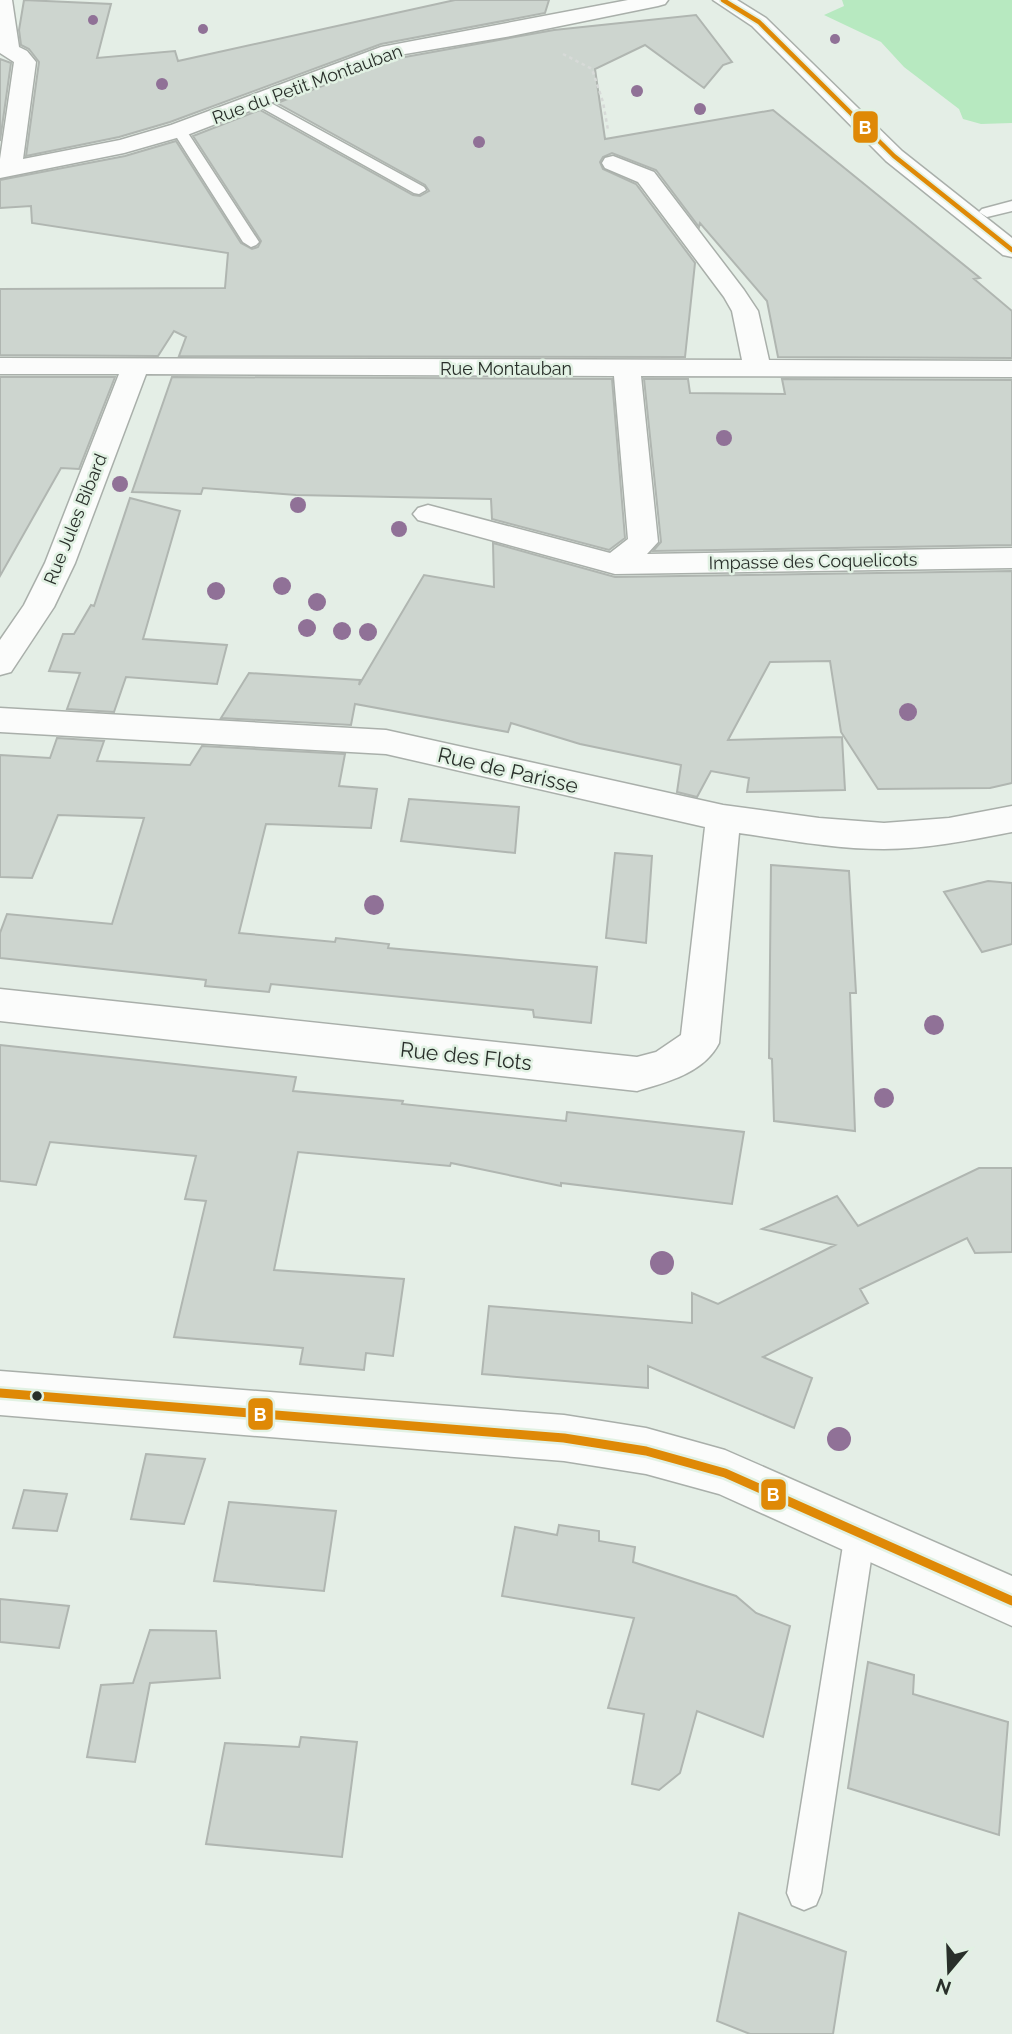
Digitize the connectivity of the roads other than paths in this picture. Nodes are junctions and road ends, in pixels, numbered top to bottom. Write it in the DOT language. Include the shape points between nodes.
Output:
graph roads {
  1 [pos="2,0"];
  2 [pos="659,0"];
  3 [pos="723,0"];
  4 [pos="749,0"];
  5 [pos="258,100"];
  6 [pos="180,130"];
  7 [pos="613,163"];
  8 [pos="5,170"];
  9 [pos="419,190"];
  10 [pos="1012,206"];
  11 [pos="987,212"];
  12 [pos="1012,232"];
  13 [pos="251,242"];
  14 [pos="1012,250"];
  15 [pos="0,366"];
  16 [pos="135,367"];
  17 [pos="627,368"];
  18 [pos="757,368"];
  19 [pos="1012,369"];
  20 [pos="428,514"];
  21 [pos="1012,558"];
  22 [pos="615,564"];
  23 [pos="0,664"];
  24 [pos="0,720"];
  25 [pos="723,818"];
  26 [pos="1012,819"];
  27 [pos="0,1005"];
  28 [pos="0,1392"];
  29 [pos="860,1533"];
  30 [pos="1012,1601"];
  31 [pos="804,1893"];
  1 -- 8 [label="street" via="9,51 25,62"];
  2 -- 5 [label="street, Rue du Petit Montauban" via="388,51"];
  3 -- 14 [label="street" via="759,22 894,156"];
  4 -- 11 [label="street" via="919,158"];
  5 -- 6 [label="street, Rue du Petit Montauban"];
  5 -- 9 [label="lane"];
  6 -- 8 [label="street, Rue du Petit Montauban"];
  6 -- 13 [label="lane"];
  7 -- 18 [label="street" via="646,177 735,295 745,311"];
  10 -- 11 [label="lane"];
  11 -- 12 [label="street"];
  15 -- 16 [label="street, Rue Montauban"];
  16 -- 17 [label="street, Rue Montauban"];
  16 -- 23 [label="street, Rue Jules Bibard" via="60,563 38,607"];
  17 -- 18 [label="street, Rue Montauban"];
  17 -- 22 [label="street" via="643,542"];
  18 -- 19 [label="street, Rue Montauban"];
  20 -- 22 [label="street, Impasse des Coquelicots"];
  21 -- 22 [label="street, Impasse des Coquelicots"];
  24 -- 25 [label="street, Rue de Parisse" via="386,742"];
  25 -- 26 [label="street, Rue de Parisse" via="884,836 949,831"];
  25 -- 27 [label="street, Rue des Flots" via="700,1043 667,1066 637,1074"];
  28 -- 29 [label="street" via="639,1448 725,1473"];
  29 -- 30 [label="street"];
  29 -- 31 [label="lane"];
}
